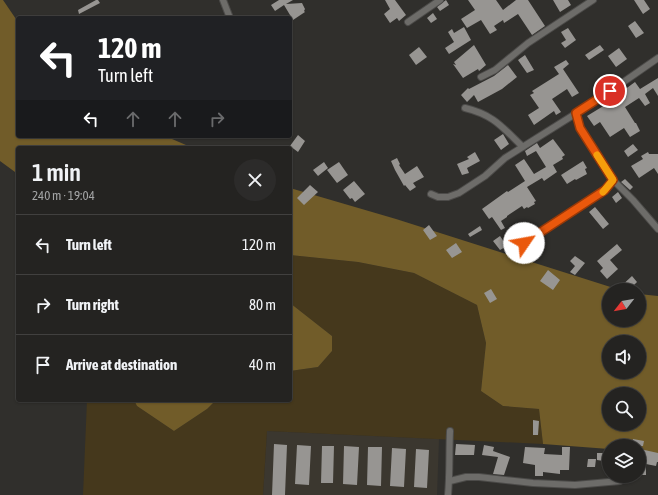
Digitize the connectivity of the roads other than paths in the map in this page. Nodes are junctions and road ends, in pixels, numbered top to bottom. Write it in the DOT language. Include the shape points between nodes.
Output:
graph roads {
  1 [pos="223,0"];
  2 [pos="440,0"];
  3 [pos="593,0"];
  4 [pos="229,16"];
  5 [pos="408,22"];
  6 [pos="658,58"];
  7 [pos="481,76"];
  8 [pos="465,108"];
  9 [pos="576,113"];
  10 [pos="523,148"];
  11 [pos="613,180"];
  12 [pos="431,194"];
  13 [pos="658,229"];
  14 [pos="524,243"];
  15 [pos="450,431"];
  16 [pos="450,481"];
  17 [pos="602,483"];
  18 [pos="448,495"];
  1 -- 4 [label="street"];
  2 -- 5 [label="street"];
  3 -- 7 [label="street" via="528,43 495,70"];
  6 -- 9 [label="street"];
  8 -- 10 [label="street" via="479,111 496,120"];
  9 -- 10 [label="street"];
  9 -- 11 [label="street" via="580,128"];
  10 -- 12 [label="street" via="505,158 485,176 459,193 443,197"];
  11 -- 13 [label="street"];
  11 -- 14 [label="street" via="605,190"];
  15 -- 16 [label="street"];
  16 -- 17 [label="street" via="466,477 575,485"];
  16 -- 18 [label="street"];
}
